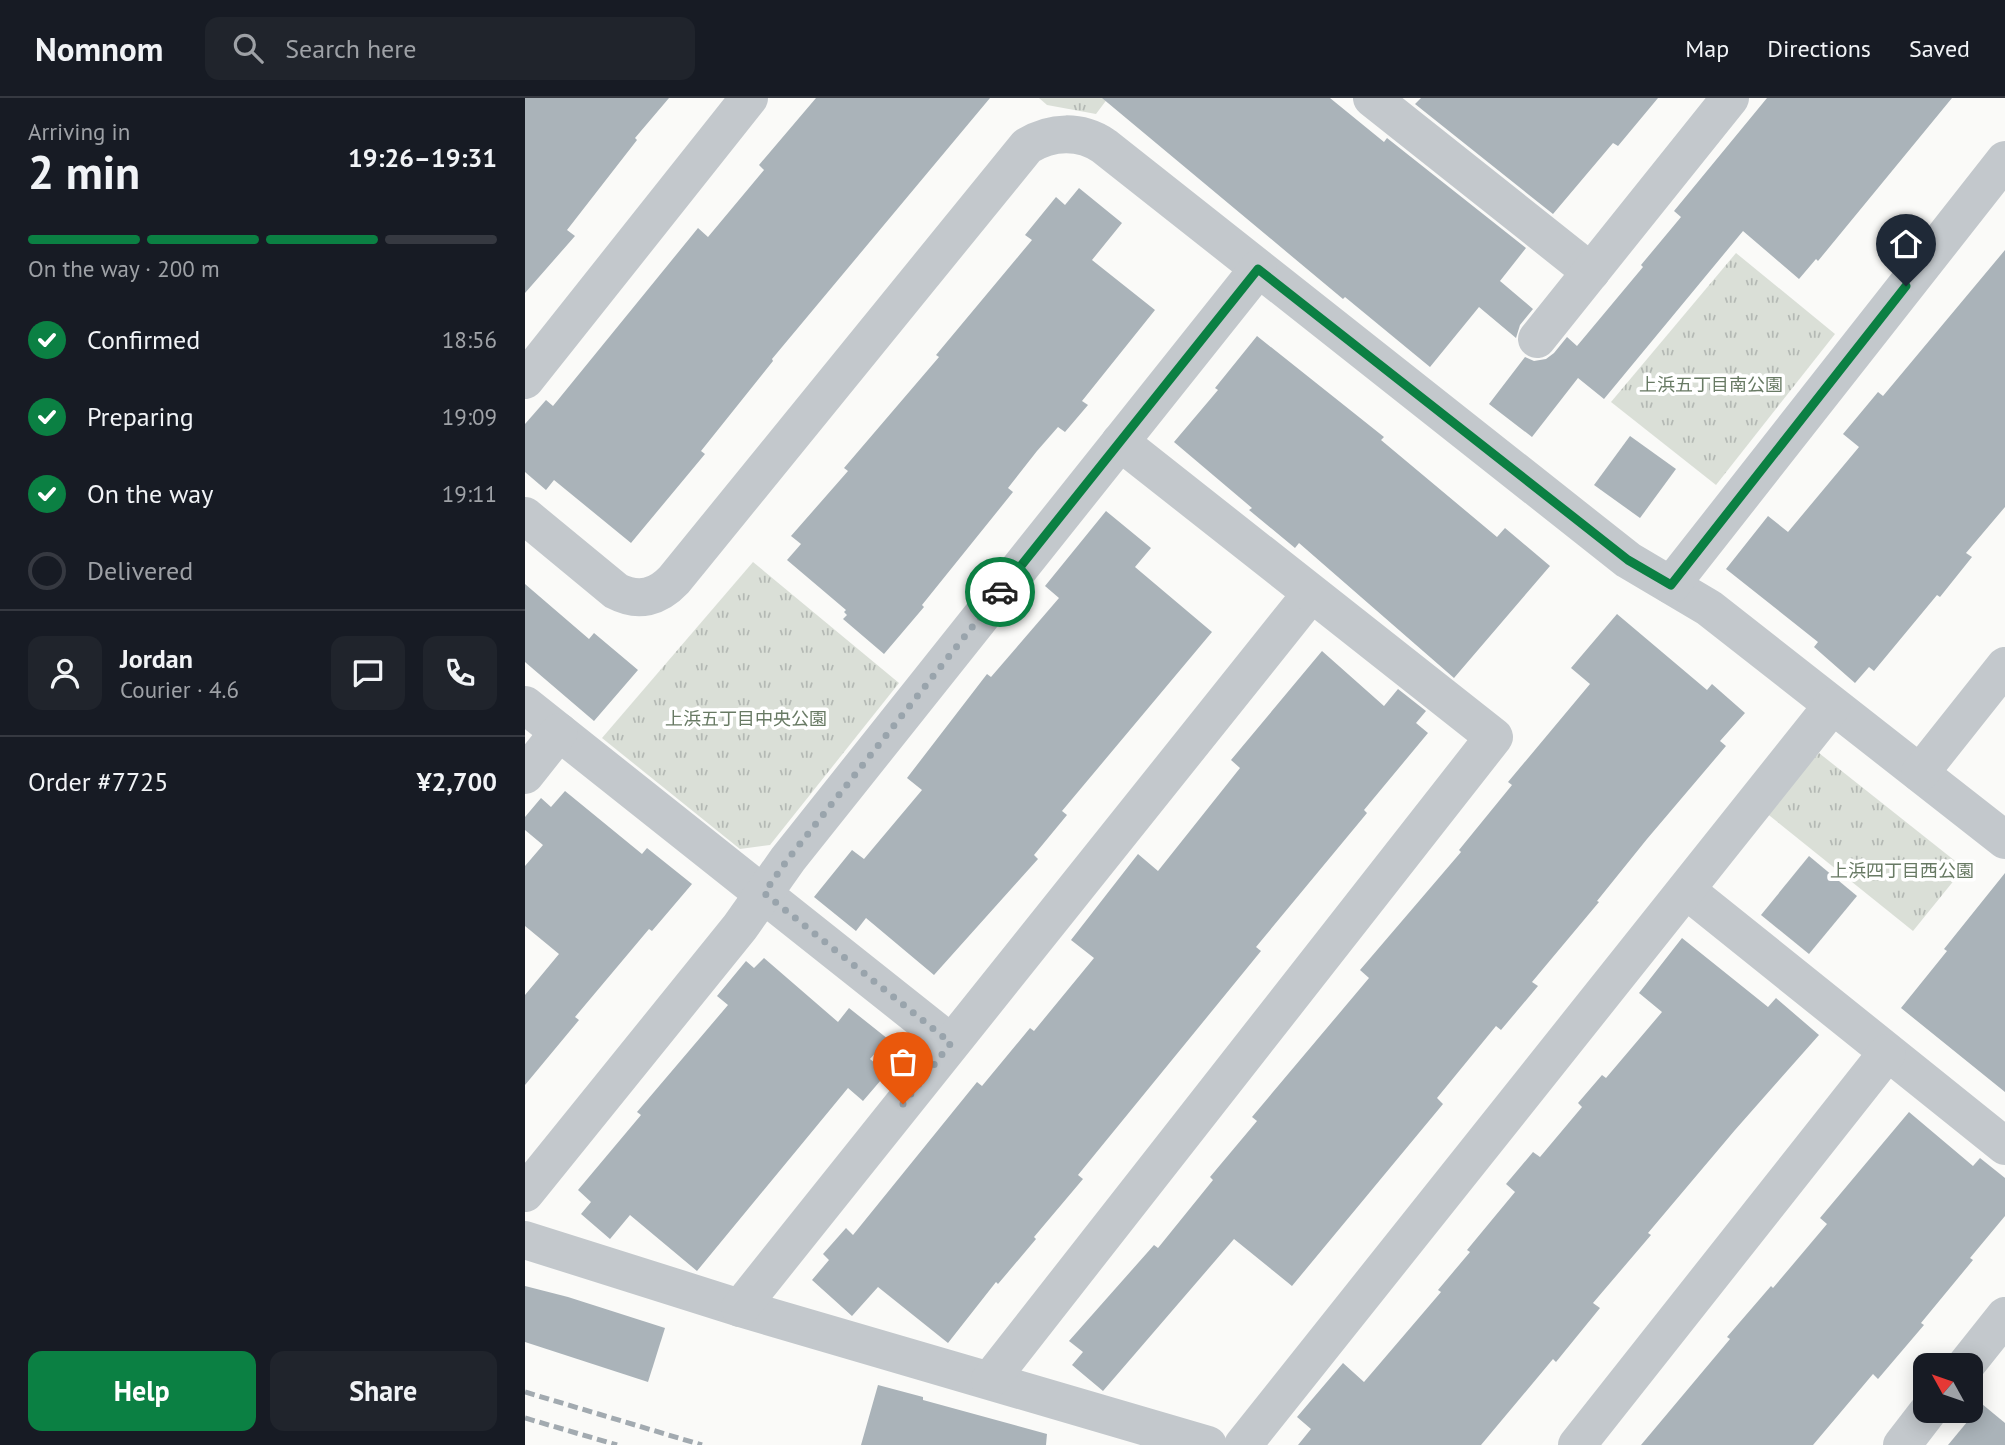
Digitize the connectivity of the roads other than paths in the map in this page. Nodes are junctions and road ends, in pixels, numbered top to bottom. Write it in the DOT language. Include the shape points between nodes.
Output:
graph roads {
  1 [pos="749,98"];
  2 [pos="1372,98"];
  3 [pos="1730,98"];
  4 [pos="2005,160"];
  5 [pos="1258,269"];
  6 [pos="1591,272"];
  7 [pos="1537,339"];
  8 [pos="525,380"];
  9 [pos="1119,442"];
  10 [pos="525,516"];
  11 [pos="1671,585"];
  12 [pos="1311,594"];
  13 [pos="2005,666"];
  14 [pos="525,705"];
  15 [pos="1832,706"];
  16 [pos="559,733"];
  17 [pos="1920,773"];
  18 [pos="525,775"];
  19 [pos="2005,840"];
  20 [pos="1686,890"];
  21 [pos="764,893"];
  22 [pos="951,1043"];
  23 [pos="1887,1053"];
  24 [pos="2005,1146"];
  25 [pos="525,1193"];
  26 [pos="525,1240"];
  27 [pos="740,1308"];
  28 [pos="2005,1315"];
  29 [pos="1975,1353"];
  30 [pos="990,1380"];
  31 [pos="1919,1423"];
  32 [pos="1208,1445"];
  33 [pos="1243,1445"];
  34 [pos="1577,1445"];
  35 [pos="1902,1445"];
  1 -- 8 [label="street"];
  2 -- 6 [label="street"];
  3 -- 6 [label="street"];
  4 -- 11 [label="street"];
  5 -- 9 [label="street"];
  5 -- 10 [label="street" via="1093,138 1066,134 1037,140 1027,146 666,589 641,598 616,592"];
  5 -- 11 [label="street" via="1628,560"];
  6 -- 7 [label="street"];
  9 -- 12 [label="street"];
  9 -- 21 [label="street"];
  11 -- 15 [label="street" via="1709,608"];
  12 -- 22 [label="street"];
  12 -- 30 [label="street" via="1494,737"];
  13 -- 17 [label="street"];
  14 -- 16 [label="street"];
  15 -- 17 [label="street"];
  15 -- 20 [label="street"];
  16 -- 18 [label="street"];
  16 -- 21 [label="street"];
  17 -- 19 [label="street"];
  20 -- 23 [label="street"];
  20 -- 33 [label="street"];
  21 -- 22 [label="street"];
  21 -- 25 [label="street"];
  22 -- 27 [label="street"];
  23 -- 24 [label="street"];
  23 -- 34 [label="street"];
  26 -- 27 [label="street"];
  27 -- 30 [label="street"];
  28 -- 29 [label="street"];
  30 -- 32 [label="street"];
  31 -- 35 [label="street"];
}
